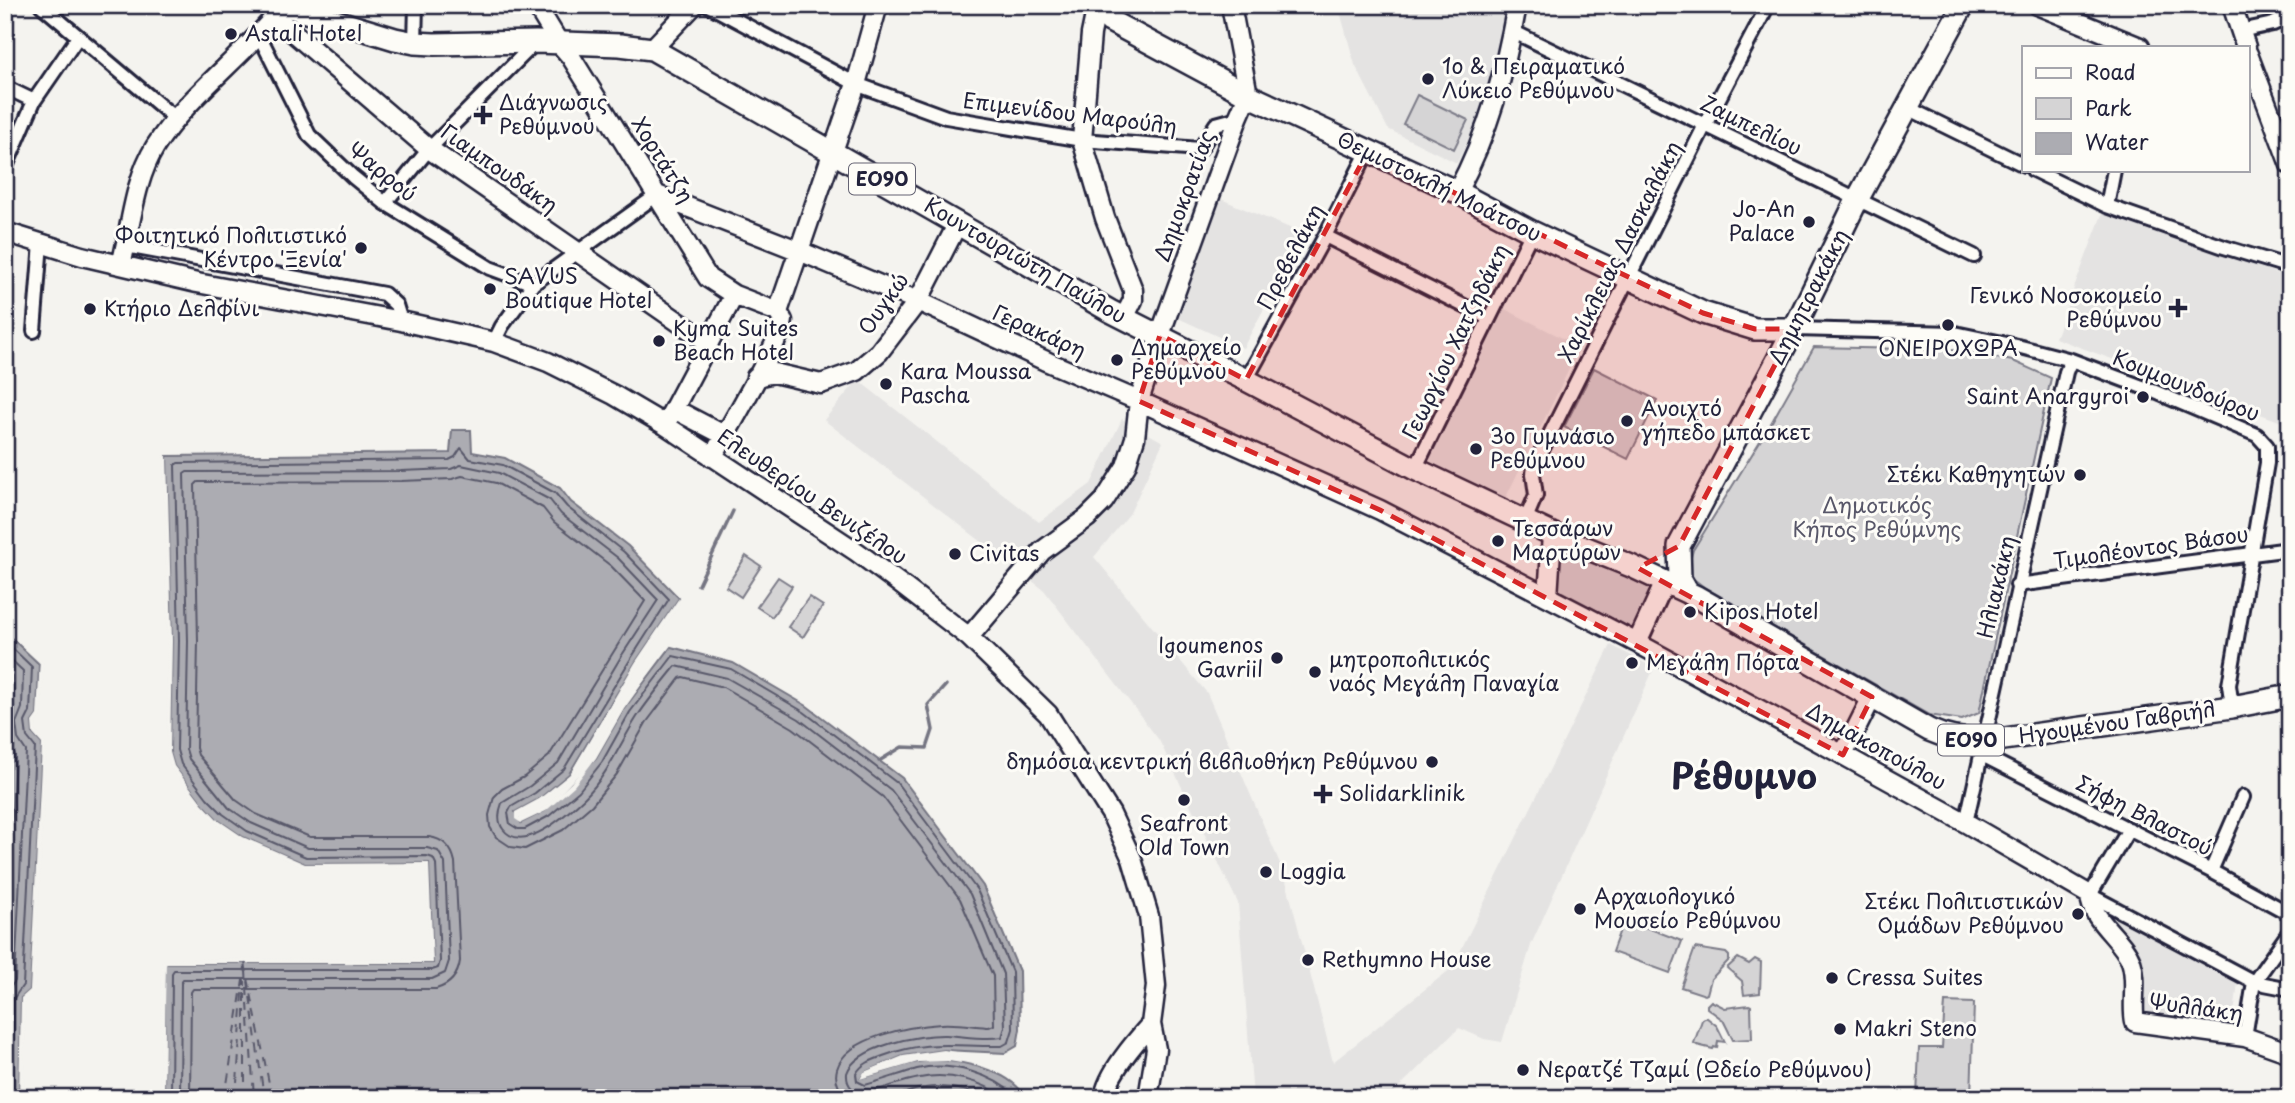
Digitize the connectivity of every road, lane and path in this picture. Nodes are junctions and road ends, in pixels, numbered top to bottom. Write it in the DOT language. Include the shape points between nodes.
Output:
graph roads {
  1 [pos="41,5"];
  2 [pos="416,5"];
  3 [pos="536,5"];
  4 [pos="694,5"];
  5 [pos="708,5"];
  6 [pos="878,5"];
  7 [pos="1231,5"];
  8 [pos="1516,5"];
  9 [pos="1768,5"];
  10 [pos="1963,5"];
  11 [pos="2232,5"];
  12 [pos="2043,7"];
  13 [pos="282,8"];
  14 [pos="1095,8"];
  15 [pos="2290,16"];
  16 [pos="1512,31"];
  17 [pos="258,35"];
  18 [pos="78,37"];
  19 [pos="2243,39"];
  20 [pos="536,42"];
  21 [pos="415,43"];
  22 [pos="559,43"];
  23 [pos="2137,46"];
  24 [pos="652,49"];
  25 [pos="2250,67"];
  26 [pos="856,84"];
  27 [pos="5,87"];
  28 [pos="2253,87"];
  29 [pos="1248,95"];
  30 [pos="34,101"];
  31 [pos="1908,108"];
  32 [pos="176,118"];
  33 [pos="1238,118"];
  34 [pos="1705,125"];
  35 [pos="1082,140"];
  36 [pos="429,149"];
  37 [pos="832,150"];
  38 [pos="1368,150"];
  39 [pos="2022,164"];
  40 [pos="2290,165"];
  41 [pos="5,169"];
  42 [pos="2036,172"];
  43 [pos="2114,172"];
  44 [pos="1457,192"];
  45 [pos="657,195"];
  46 [pos="1857,200"];
  47 [pos="385,204"];
  48 [pos="2107,206"];
  49 [pos="958,223"];
  50 [pos="5,232"];
  51 [pos="1532,232"];
  52 [pos="1325,236"];
  53 [pos="41,243"];
  54 [pos="126,246"];
  55 [pos="797,250"];
  56 [pos="577,252"];
  57 [pos="1974,256"];
  58 [pos="121,265"];
  59 [pos="2290,267"];
  60 [pos="1628,277"];
  61 [pos="533,284"];
  62 [pos="734,295"];
  63 [pos="918,301"];
  64 [pos="778,312"];
  65 [pos="1124,318"];
  66 [pos="1488,318"];
  67 [pos="401,321"];
  68 [pos="1794,329"];
  69 [pos="33,331"];
  70 [pos="1160,335"];
  71 [pos="494,342"];
  72 [pos="709,343"];
  73 [pos="2071,360"];
  74 [pos="756,377"];
  75 [pos="1246,380"];
  76 [pos="1139,401"];
  77 [pos="669,417"];
  78 [pos="726,434"];
  79 [pos="712,457"];
  80 [pos="1415,469"];
  81 [pos="1525,521"];
  82 [pos="1552,534"];
  83 [pos="1679,546"];
  84 [pos="2290,549"];
  85 [pos="2252,554"];
  86 [pos="1632,566"];
  87 [pos="1665,582"];
  88 [pos="2017,585"];
  89 [pos="1688,593"];
  90 [pos="1548,597"];
  91 [pos="969,637"];
  92 [pos="1637,643"];
  93 [pos="2290,696"];
  94 [pos="1872,697"];
  95 [pos="2232,707"];
  96 [pos="1981,747"];
  97 [pos="1843,755"];
  98 [pos="2243,797"];
  99 [pos="1966,823"];
  100 [pos="2129,829"];
  101 [pos="2211,871"];
  102 [pos="2090,895"];
  103 [pos="2290,914"];
  104 [pos="2290,931"];
  105 [pos="2254,982"];
  106 [pos="2290,989"];
  107 [pos="1151,1024"];
  108 [pos="2245,1037"];
  109 [pos="2290,1053"];
  110 [pos="1104,1098"];
  111 [pos="1148,1098"];
  1 -- 18 [label="street"];
  2 -- 21 [label="street"];
  3 -- 22 [label="street, Χορτάτζη"];
  4 -- 24 [label="street"];
  5 -- 26 [label="street, Επιμενίδου Μαρούλη"];
  6 -- 26 [label="street"];
  7 -- 29 [label="street"];
  8 -- 16 [label="street"];
  9 -- 34 [label="street, Χαρίκλειας Δασκαλάκη"];
  10 -- 31 [label="main road, Δημητρακάκη"];
  11 -- 19 [label="street"];
  12 -- 23 [label="street"];
  13 -- 17 [label="street"];
  13 -- 21 [label="main road, Κουντουριώτη Παύλου / ΕΟ90"];
  13 -- 36 [label="street, Γιαμπουδάκη"];
  14 -- 29 [label="main road, Θεμιστοκλή Μοάτσου" via="1110,21"];
  14 -- 35 [label="street"];
  15 -- 19 [label="street"];
  16 -- 34 [label="street, Ζαμπελίου"];
  16 -- 44 [label="street" via="1494,106"];
  17 -- 32 [label="street"];
  17 -- 47 [label="street, Ψαρρού" via="309,135"];
  18 -- 30 [label="street"];
  18 -- 32 [label="street"];
  20 -- 21 [label="main road, Κουντουριώτη Παύλου / ΕΟ90"];
  20 -- 22 [label="main road, Κουντουριώτη Παύλου / ΕΟ90"];
  20 -- 36 [label="street"];
  22 -- 24 [label="main road, Κουντουριώτη Παύλου / ΕΟ90"];
  22 -- 45 [label="street, Χορτάτζη"];
  24 -- 37 [label="main road, Κουντουριώτη Παύλου / ΕΟ90"];
  25 -- 28 [label="street"];
  26 -- 35 [label="street, Επιμενίδου Μαρούλη" via="946,117"];
  26 -- 37 [label="street"];
  27 -- 30 [label="street"];
  28 -- 40 [label="street"];
  29 -- 33 [label="street, Δημοκρατίας"];
  29 -- 38 [label="main road, Θεμιστοκλή Μοάτσου"];
  30 -- 41 [label="street"];
  31 -- 39 [label="street"];
  31 -- 46 [label="main road, Δημητρακάκη"];
  32 -- 54 [label="street" via="146,166"];
  33 -- 35 [label="street, Επιμενίδου Μαρούλη" via="1216,124 1200,149"];
  33 -- 70 [label="street, Δημοκρατίας"];
  34 -- 46 [label="street, Ζαμπελίου"];
  34 -- 60 [label="street, Χαρίκλειας Δασκαλάκη"];
  35 -- 65 [label="street" via="1133,290"];
  36 -- 47 [label="street"];
  36 -- 56 [label="street, Γιαμπουδάκη"];
  37 -- 49 [label="main road, Κουντουριώτη Παύλου / ΕΟ90"];
  37 -- 55 [label="street"];
  38 -- 44 [label="main road, Θεμιστοκλή Μοάτσου"];
  38 -- 52 [label="street, Πρεβελάκη"];
  42 -- 48 [label="street"];
  43 -- 48 [label="street"];
  44 -- 51 [label="main road, Θεμιστοκλή Μοάτσου"];
  45 -- 55 [label="street, Γερακάρη"];
  45 -- 56 [label="street"];
  45 -- 62 [label="street, Χορτάτζη" via="708,278"];
  46 -- 57 [label="street, Ζαμπελίου"];
  46 -- 68 [label="main road, Δημητρακάκη"];
  47 -- 61 [label="street, Ψαρρού" via="490,268"];
  48 -- 59 [label="street"];
  49 -- 63 [label="street, Ουγκώ"];
  49 -- 65 [label="main road, Κουντουριώτη Παύλου / ΕΟ90"];
  50 -- 53 [label="street, Ελευθερίου Βενιζέλου"];
  51 -- 60 [label="main road, Θεμιστοκλή Μοάτσου"];
  51 -- 66 [label="street, Γεωργίου Χατζηδάκη"];
  52 -- 66 [label="street"];
  52 -- 75 [label="street, Πρεβελάκη"];
  53 -- 58 [label="street, Ελευθερίου Βενιζέλου"];
  53 -- 69 [label="street"];
  54 -- 58 [label="street"];
  54 -- 67 [label="street" via="384,294 396,305"];
  55 -- 63 [label="street, Γερακάρη"];
  55 -- 64 [label="street"];
  56 -- 61 [label="street"];
  56 -- 72 [label="street, Γιαμπουδάκη"];
  58 -- 67 [label="street, Ελευθερίου Βενιζέλου"];
  60 -- 68 [label="main road, Θεμιστοκλή Μοάτσου" via="1735,324"];
  60 -- 81 [label="street, Χαρίκλειας Δασκαλάκη" via="1534,467 1536,495"];
  61 -- 71 [label="street"];
  62 -- 64 [label="street, Χορτάτζη"];
  62 -- 72 [label="street"];
  63 -- 74 [label="street, Ουγκώ" via="879,352 857,371 821,384 774,373"];
  63 -- 76 [label="street, Γερακάρη"];
  64 -- 74 [label="street" via="781,330"];
  65 -- 70 [label="main road, Κουντουριώτη Παύλου / ΕΟ90"];
  66 -- 80 [label="street, Γεωργίου Χατζηδάκη"];
  67 -- 71 [label="street, Ελευθερίου Βενιζέλου"];
  68 -- 73 [label="street, Κουμουνδούρου" via="1955,332"];
  68 -- 83 [label="main road, Δημητρακάκη"];
  70 -- 75 [label="main road, Κουντουριώτη Παύλου / ΕΟ90"];
  70 -- 76 [label="street, Δημοκρατίας"];
  71 -- 77 [label="street, Ελευθερίου Βενιζέλου"];
  72 -- 77 [label="street"];
  73 -- 85 [label="street, Κουμουνδούρου" via="2263,439 2268,449"];
  73 -- 88 [label="street, Ηλιακάκη"];
  74 -- 78 [label="street"];
  75 -- 80 [label="main road, Κουντουριώτη Παύλου / ΕΟ90"];
  76 -- 90 [label="street, Γερακάρη" via="1380,510"];
  76 -- 91 [label="street, Δημοκρατίας" via="1135,438 1116,485 1087,517 1042,551"];
  77 -- 78 [label="street"];
  77 -- 79 [label="street, Ελευθερίου Βενιζέλου"];
  78 -- 79 [label="street"];
  79 -- 91 [label="street, Ελευθερίου Βενιζέλου" via="857,552"];
  80 -- 81 [label="main road, Κουντουριώτη Παύλου / ΕΟ90"];
  81 -- 82 [label="main road, Κουντουριώτη Παύλου / ΕΟ90"];
  82 -- 86 [label="main road, ΕΟ90"];
  82 -- 90 [label="street"];
  83 -- 86 [label="main road" via="1650,564"];
  83 -- 89 [label="main road" via="1680,579"];
  84 -- 85 [label="street, Τιμολέοντος Βάσου"];
  85 -- 88 [label="street, Τιμολέοντος Βάσου"];
  85 -- 95 [label="street" via="2229,685"];
  86 -- 87 [label="main road, ΕΟ90"];
  87 -- 89 [label="main road, ΕΟ90"];
  87 -- 92 [label="street"];
  88 -- 96 [label="street, Ηλιακάκη"];
  89 -- 94 [label="main road, Ηγουμένου Γαβριήλ / ΕΟ90"];
  90 -- 92 [label="street"];
  91 -- 107 [label="street, Ελευθερίου Βενιζέλου" via="1048,714 1111,814 1132,859 1149,916 1156,986"];
  92 -- 97 [label="street, Δημακοπούλου"];
  93 -- 95 [label="main road, Ηγουμένου Γαβριήλ / ΕΟ90"];
  94 -- 96 [label="main road, Ηγουμένου Γαβριήλ / ΕΟ90" via="1937,733"];
  94 -- 97 [label="street"];
  95 -- 96 [label="main road, Ηγουμένου Γαβριήλ / ΕΟ90"];
  96 -- 99 [label="street, Ηλιακάκη"];
  96 -- 100 [label="street, Σήφη Βλαστού"];
  97 -- 99 [label="street, Δημακοπούλου"];
  98 -- 101 [label="street"];
  99 -- 102 [label="street, Δημακοπούλου"];
  100 -- 101 [label="street, Σήφη Βλαστού"];
  100 -- 102 [label="street"];
  101 -- 103 [label="street, Σήφη Βλαστού"];
  102 -- 105 [label="street"];
  102 -- 108 [label="street, Ψυλλάκη" via="2097,913 2131,961 2135,1022"];
  104 -- 105 [label="street"];
  105 -- 106 [label="street"];
  105 -- 108 [label="street"];
  107 -- 110 [label="street" via="1105,1088"];
  107 -- 111 [label="street, Ελευθερίου Βενιζέλου" via="1156,1049"];
  108 -- 109 [label="street, Ψυλλάκη"];
}
